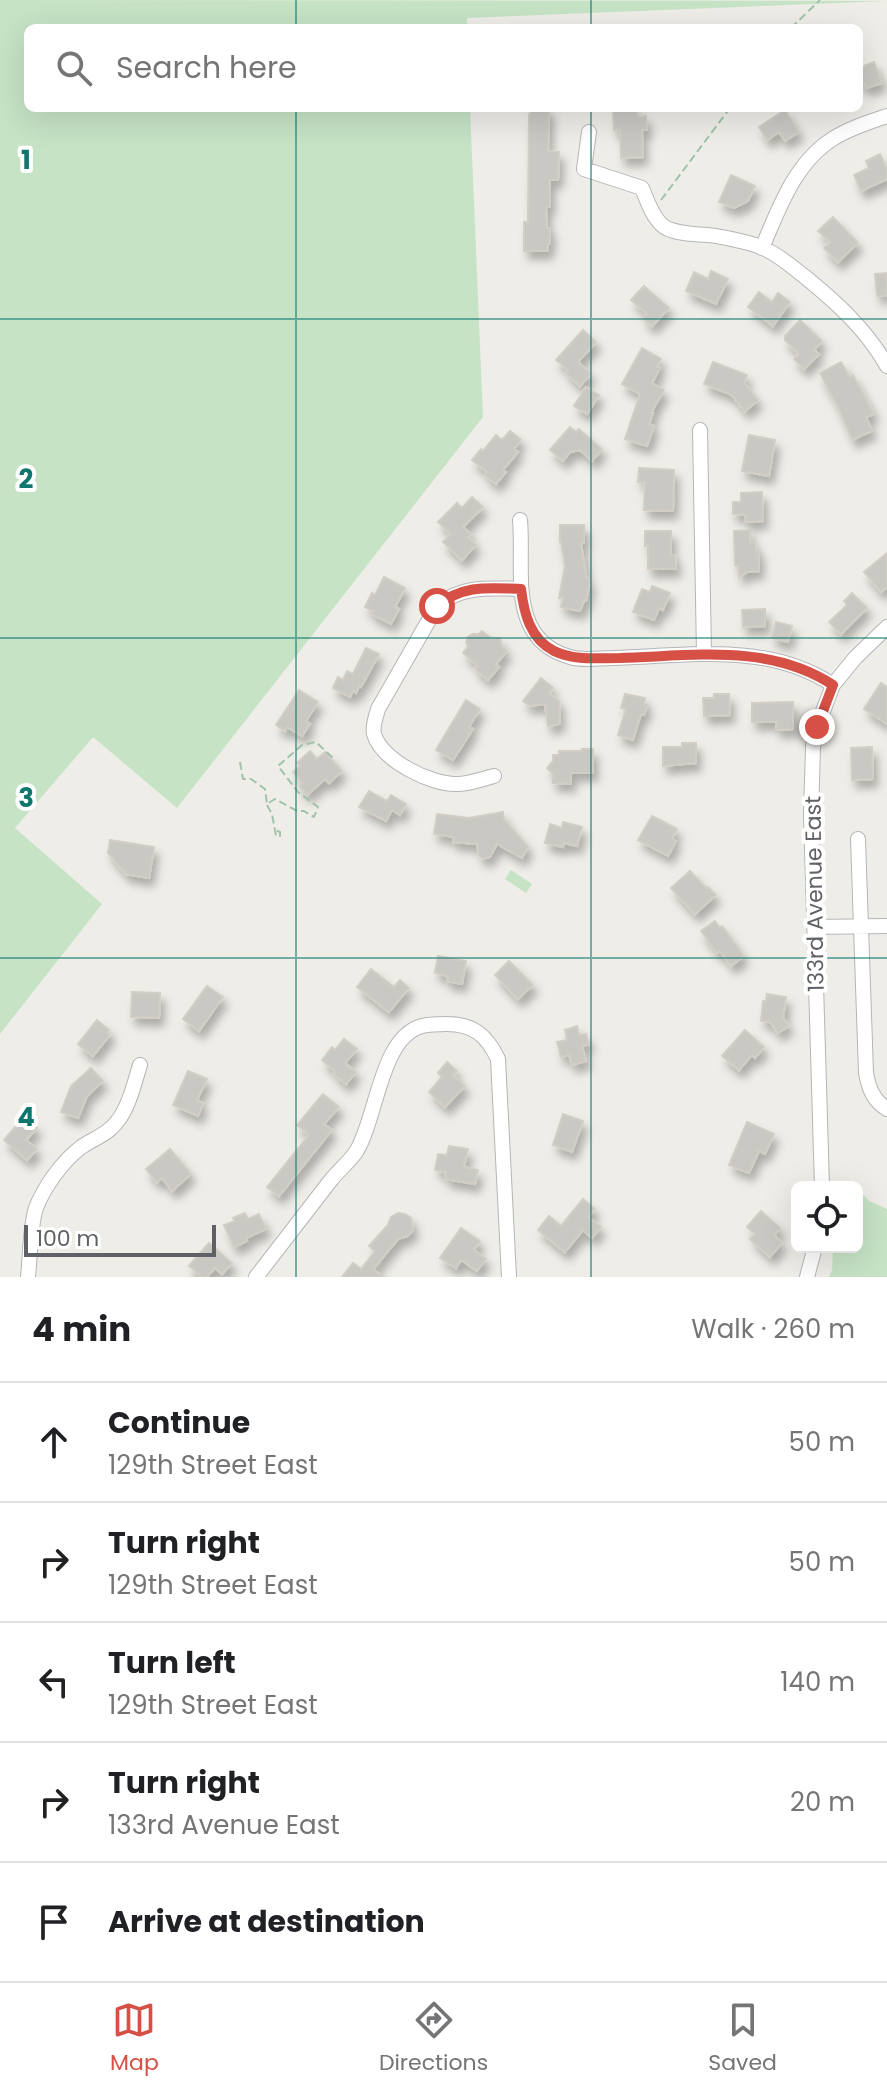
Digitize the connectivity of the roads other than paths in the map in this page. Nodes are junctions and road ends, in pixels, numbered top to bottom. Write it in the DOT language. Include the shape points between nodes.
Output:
graph roads {
  1 [pos="887,116"];
  2 [pos="589,132"];
  3 [pos="762,248"];
  4 [pos="881,343"];
  5 [pos="887,366"];
  6 [pos="700,430"];
  7 [pos="520,520"];
  8 [pos="521,589"];
  9 [pos="887,627"];
  10 [pos="704,654"];
  11 [pos="833,685"];
  12 [pos="494,776"];
  13 [pos="858,839"];
  14 [pos="860,925"];
  15 [pos="887,926"];
  16 [pos="814,927"];
  17 [pos="140,1065"];
  18 [pos="887,1109"];
  19 [pos="822,1181"];
  20 [pos="813,1253"];
  21 [pos="28,1277"];
  22 [pos="256,1277"];
  23 [pos="509,1277"];
  24 [pos="807,1277"];
  1 -- 3 [label="street" via="834,138 815,152 792,184"];
  2 -- 3 [label="street" via="584,169 642,188 662,226"];
  3 -- 4 [label="street" via="782,258"];
  4 -- 5 [label="street"];
  6 -- 10 [label="street"];
  7 -- 8 [label="street"];
  8 -- 10 [label="street" via="536,636 570,657"];
  8 -- 12 [label="street" via="461,591 437,606 378,709 374,734 382,748 422,778 459,784"];
  9 -- 11 [label="street, 133rd Avenue East"];
  10 -- 11 [label="street" via="766,658 802,668"];
  11 -- 16 [label="street, 133rd Avenue East" via="817,727 811,764"];
  13 -- 14 [label="street"];
  14 -- 15 [label="street"];
  14 -- 16 [label="street"];
  14 -- 18 [label="street" via="866,1073 873,1095"];
  16 -- 19 [label="street, 133rd Avenue East"];
  17 -- 21 [label="street" via="118,1122 81,1146 45,1188 35,1211"];
  20 -- 24 [label="street"];
  22 -- 23 [label="street" via="354,1155 397,1044 423,1026 458,1024 490,1042 500,1068"];
}
